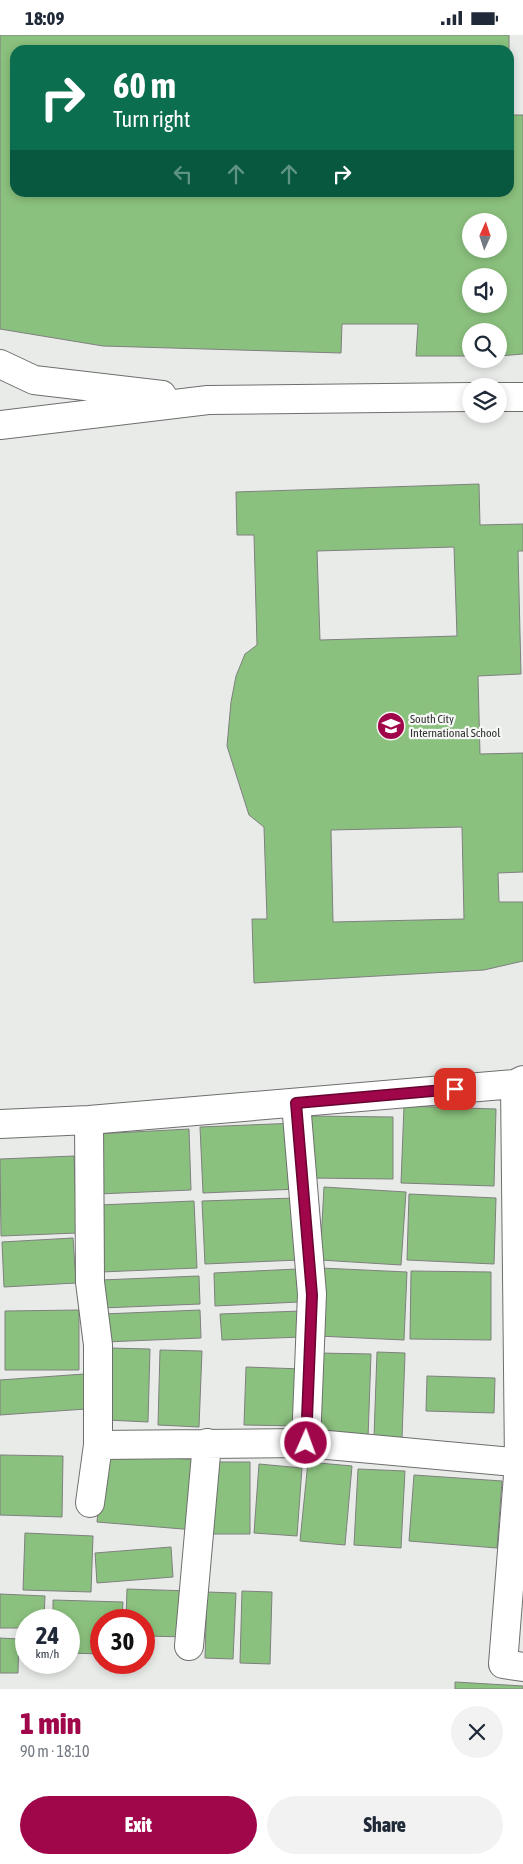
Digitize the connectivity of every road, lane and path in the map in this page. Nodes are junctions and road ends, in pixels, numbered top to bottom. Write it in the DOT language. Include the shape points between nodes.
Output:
graph roads {
  1 [pos="0,364"];
  2 [pos="462,397"];
  3 [pos="507,397"];
  4 [pos="523,397"];
  5 [pos="208,400"];
  6 [pos="0,425"];
  7 [pos="519,1082"];
  8 [pos="296,1103"];
  9 [pos="89,1120"];
  10 [pos="0,1124"];
  11 [pos="207,1443"];
  12 [pos="306,1443"];
  13 [pos="98,1445"];
  14 [pos="521,1463"];
  15 [pos="90,1503"];
  16 [pos="189,1646"];
  17 [pos="523,1667"];
  1 -- 5 [label="street" via="34,380"];
  2 -- 5 [label="street"];
  3 -- 4 [label="street"];
  5 -- 6 [label="street"];
  7 -- 8 [label="street"];
  7 -- 14 [label="street"];
  8 -- 9 [label="street"];
  8 -- 12 [label="street" via="312,1295"];
  9 -- 10 [label="street"];
  9 -- 13 [label="street" via="90,1281 98,1345"];
  11 -- 12 [label="street"];
  11 -- 13 [label="street"];
  11 -- 16 [label="street"];
  12 -- 14 [label="street"];
  13 -- 15 [label="street"];
  14 -- 17 [label="street" via="503,1664"];
}
